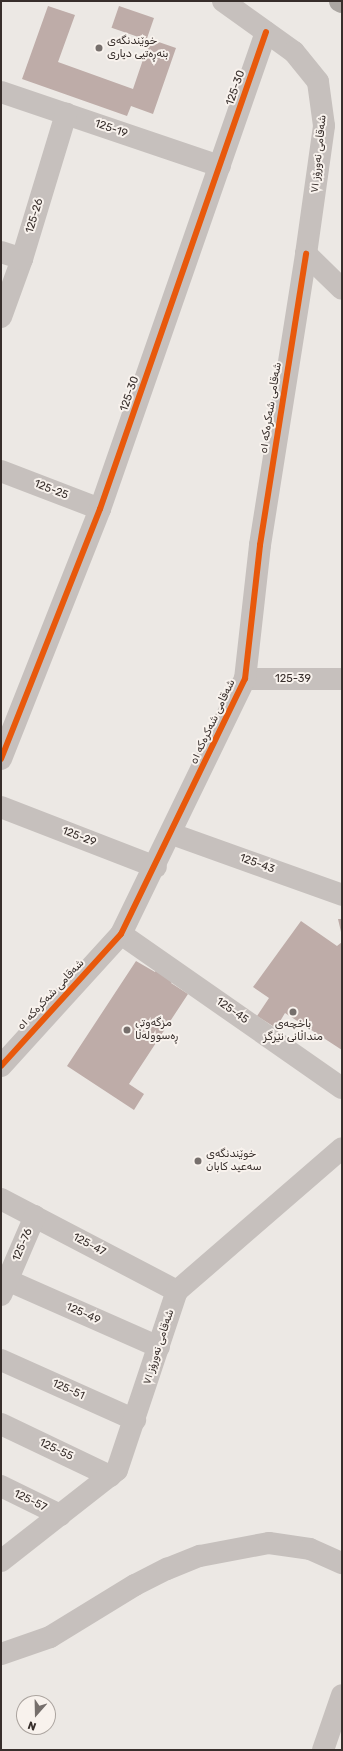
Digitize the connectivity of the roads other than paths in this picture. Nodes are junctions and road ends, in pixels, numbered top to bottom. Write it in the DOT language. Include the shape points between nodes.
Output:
graph roads {
  1 [pos="224,1"];
  2 [pos="266,32"];
  3 [pos="1,92"];
  4 [pos="66,114"];
  5 [pos="220,166"];
  6 [pos="1,252"];
  7 [pos="306,254"];
  8 [pos="22,259"];
  9 [pos="342,290"];
  10 [pos="1,317"];
  11 [pos="1,471"];
  12 [pos="100,508"];
  13 [pos="342,678"];
  14 [pos="244,679"];
  15 [pos="1,759"];
  16 [pos="1,807"];
  17 [pos="172,834"];
  18 [pos="156,867"];
  19 [pos="342,895"];
  20 [pos="121,934"];
  21 [pos="1,1066"];
  22 [pos="342,1088"];
  23 [pos="342,1148"];
  24 [pos="1,1199"];
  25 [pos="35,1216"];
  26 [pos="4,1288"];
  27 [pos="177,1291"];
  28 [pos="159,1347"];
  29 [pos="1,1360"];
  30 [pos="135,1420"];
  31 [pos="1,1424"];
  32 [pos="110,1476"];
  33 [pos="1,1486"];
  34 [pos="60,1515"];
  35 [pos="4,1555"];
  36 [pos="342,1563"];
  37 [pos="1,1654"];
  38 [pos="342,1696"];
  39 [pos="323,1750"];
  1 -- 2 [label="street, شەقامی نەورۆز ٧١"];
  2 -- 5 [label="street, 125-30"];
  2 -- 7 [label="street, شەقامی نەورۆز ٧١" via="304,62 312,72 321,93 324,126"];
  3 -- 4 [label="street, 125-19"];
  4 -- 5 [label="street, 125-19"];
  4 -- 8 [label="street, 125-26"];
  5 -- 12 [label="street, 125-30"];
  6 -- 8 [label="street"];
  7 -- 9 [label="street"];
  7 -- 14 [label="street, شەقامی شەکرەکە ٥١" via="260,545"];
  8 -- 10 [label="street, 125-26"];
  11 -- 12 [label="street, 125-25"];
  12 -- 15 [label="street, 125-30"];
  13 -- 14 [label="street, 125-39"];
  14 -- 17 [label="street, شەقامی شەکرەکە ٥١"];
  16 -- 18 [label="street, 125-29"];
  17 -- 18 [label="street, شەقامی شەکرەکە ٥١"];
  17 -- 19 [label="street, 125-43"];
  18 -- 20 [label="street, شەقامی شەکرەکە ٥١"];
  20 -- 21 [label="street, شەقامی شەکرەکە ٥١"];
  20 -- 22 [label="street, 125-45"];
  23 -- 27 [label="street"];
  24 -- 25 [label="street, 125-47"];
  25 -- 26 [label="street, 125-76"];
  25 -- 27 [label="street, 125-47"];
  26 -- 28 [label="street, 125-49"];
  27 -- 28 [label="street, شەقامی نەورۆز ٧١"];
  28 -- 30 [label="street, شەقامی نەورۆز ٧١"];
  29 -- 30 [label="street, 125-51"];
  30 -- 32 [label="street, شەقامی نەورۆز ٧١" via="117,1470"];
  31 -- 32 [label="street, 125-55"];
  32 -- 34 [label="street, شەقامی نەورۆز ٧١"];
  33 -- 34 [label="street, 125-57"];
  34 -- 35 [label="street, شەقامی نەورۆز ٧١"];
  36 -- 37 [label="street" via="310,1549 269,1543 200,1556 135,1585 50,1637"];
  38 -- 39 [label="street"];
}
